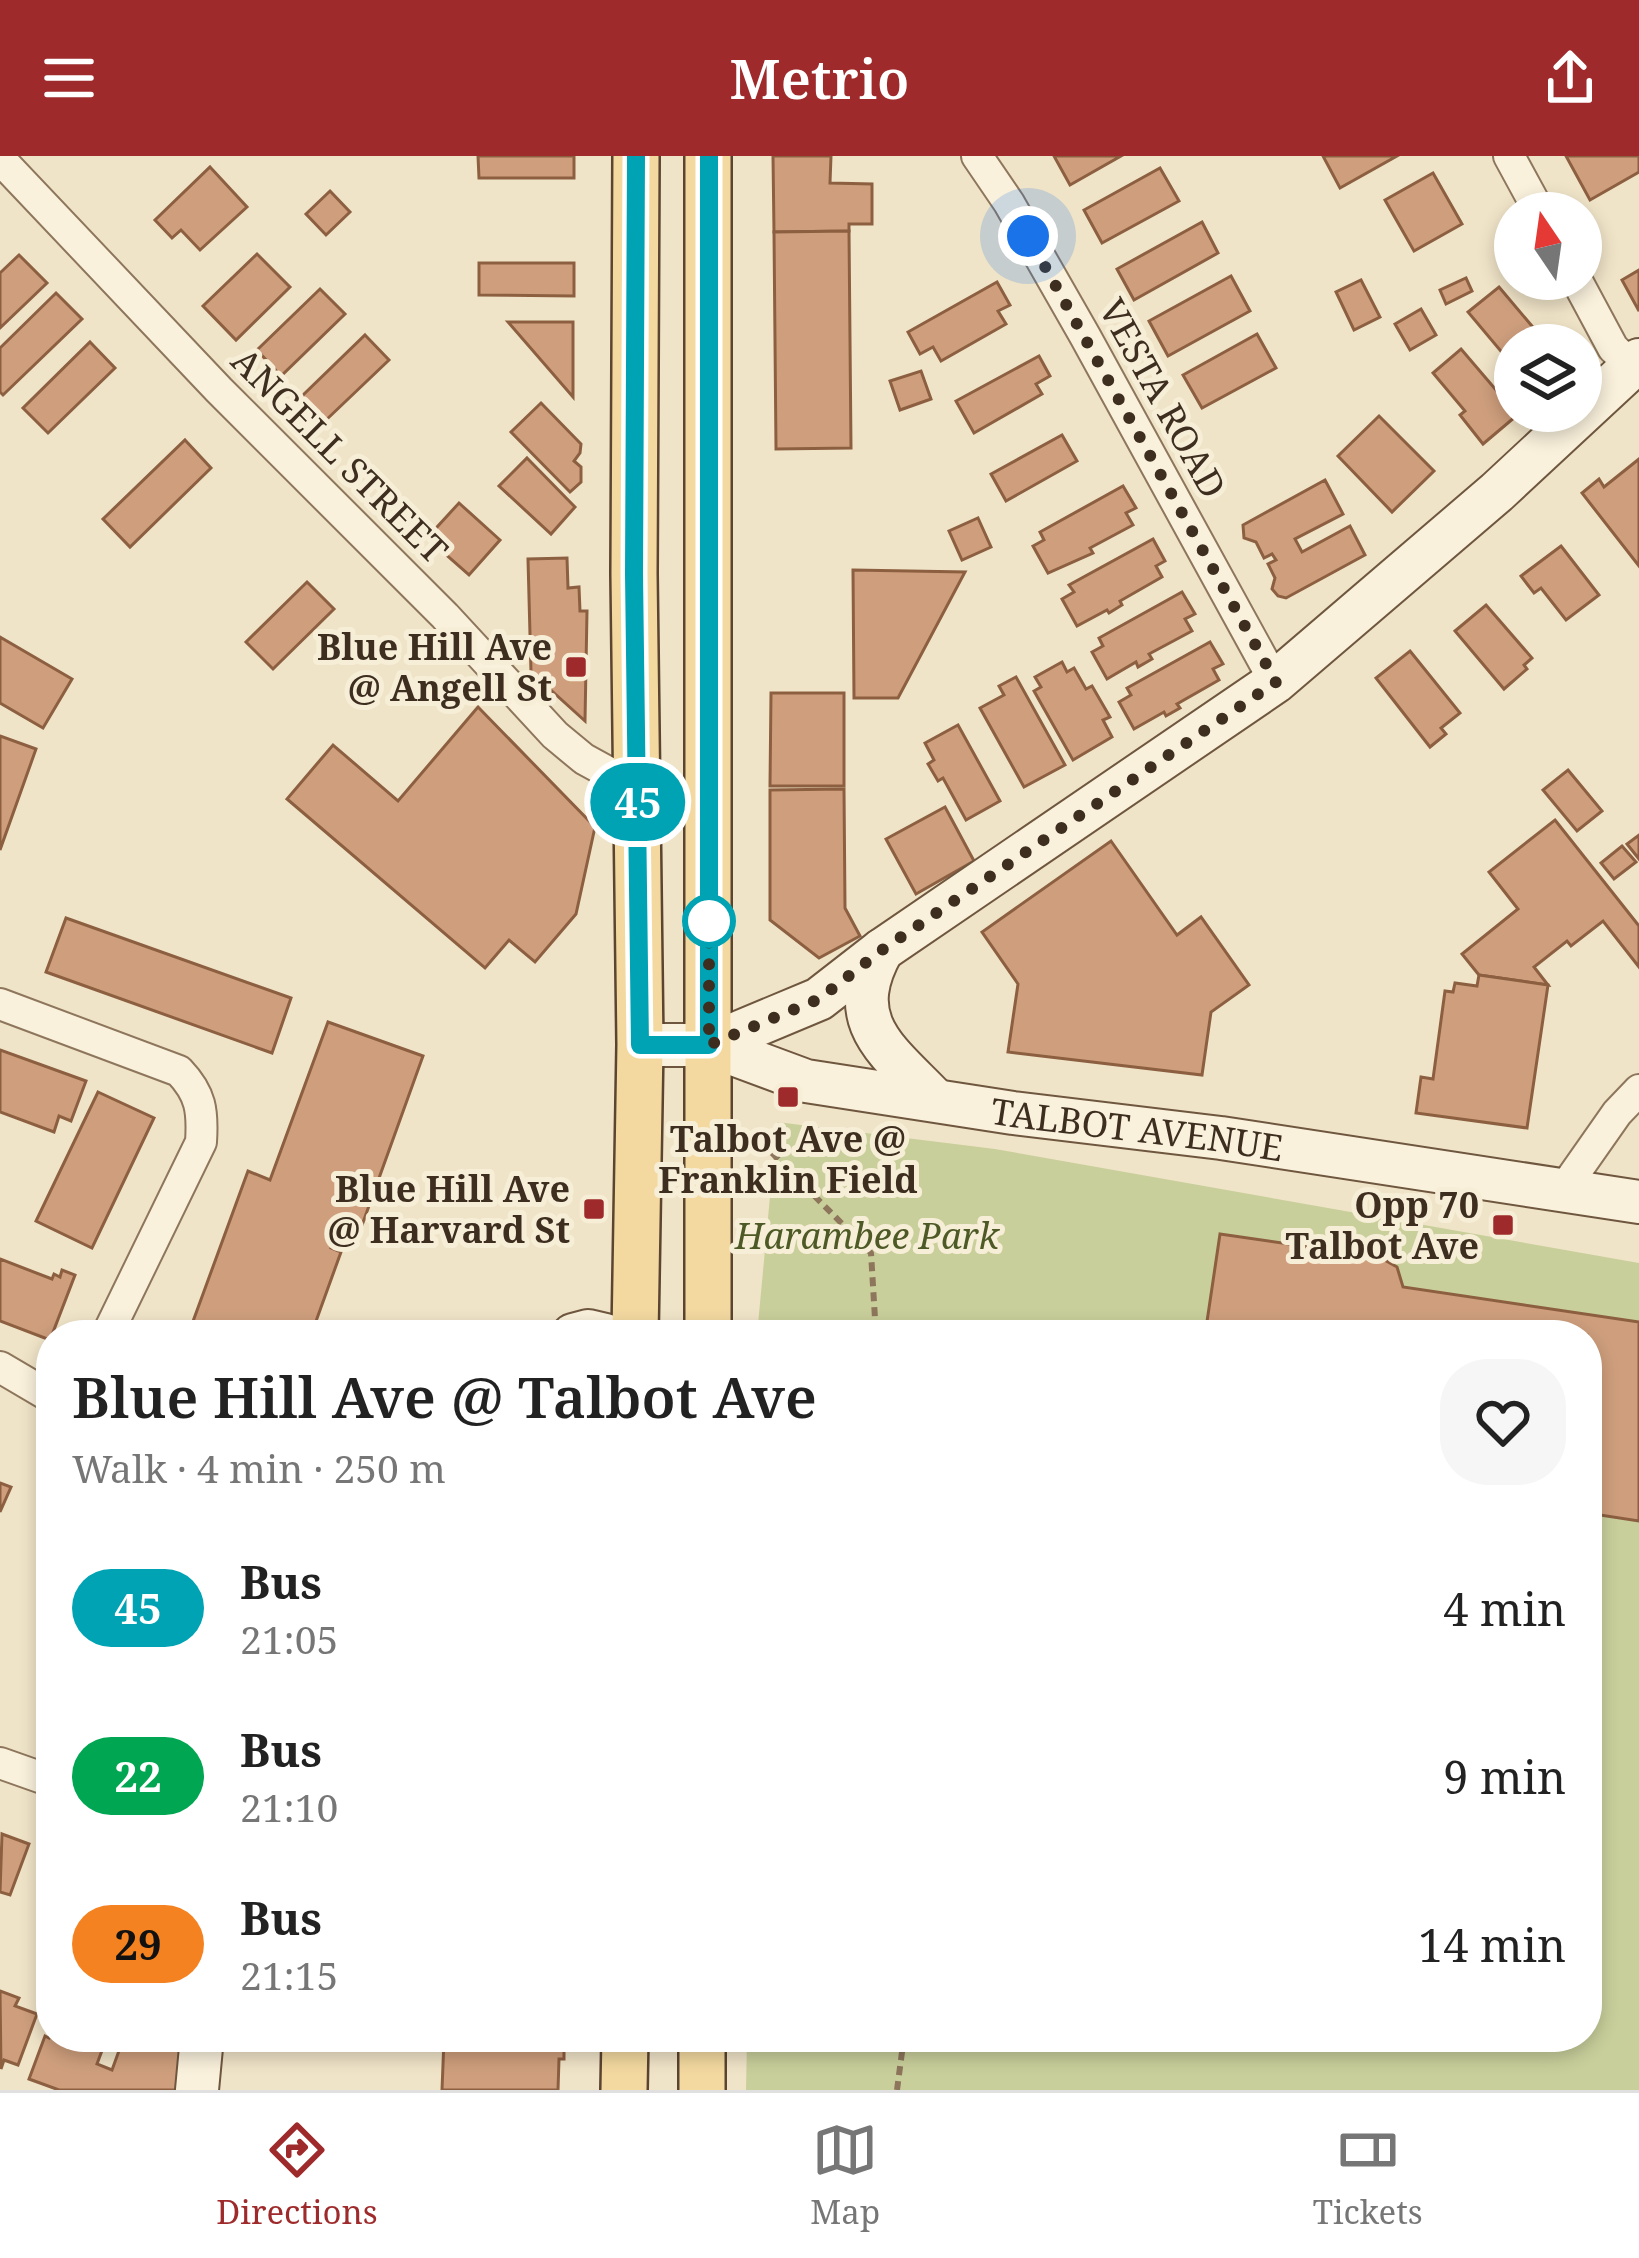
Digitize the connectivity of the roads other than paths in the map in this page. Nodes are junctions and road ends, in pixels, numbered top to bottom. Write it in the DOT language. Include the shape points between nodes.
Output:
graph roads {
  1 [pos="709,156"];
  2 [pos="976,156"];
  3 [pos="1509,156"];
  4 [pos="634,158"];
  5 [pos="0,159"];
  6 [pos="1529,192"];
  7 [pos="1587,300"];
  8 [pos="1635,363"];
  9 [pos="1276,682"];
  10 [pos="638,789"];
  11 [pos="882,950"];
  12 [pos="0,1004"];
  13 [pos="640,1045"];
  14 [pos="709,1045"];
  15 [pos="1639,1090"];
  16 [pos="934,1100"];
  17 [pos="1563,1190"];
  18 [pos="1639,1202"];
  19 [pos="113,1320"];
  20 [pos="635,1320"];
  21 [pos="708,1320"];
  22 [pos="0,1367"];
  23 [pos="36,1388"];
  24 [pos="0,1763"];
  25 [pos="36,1775"];
  26 [pos="201,2052"];
  27 [pos="625,2052"];
  28 [pos="702,2052"];
  29 [pos="197,2090"];
  30 [pos="624,2090"];
  31 [pos="701,2090"];
  1 -- 14 [label="main road"];
  2 -- 9 [label="street, VESTA ROAD"];
  3 -- 6 [label="street"];
  4 -- 10 [label="main road"];
  5 -- 10 [label="street, ANGELL STREET" via="555,735"];
  7 -- 8 [label="street" via="1613,347"];
  8 -- 9 [label="main road"];
  9 -- 11 [label="main road"];
  10 -- 13 [label="main road"];
  11 -- 14 [label="main road" via="819,999"];
  11 -- 16 [label="main road" via="870,972 869,1022 878,1043"];
  12 -- 19 [label="street" via="179,1071 203,1109 201,1142"];
  13 -- 14 [label="main road, TALBOT AVENUE"];
  13 -- 20 [label="main road"];
  14 -- 16 [label="main road, TALBOT AVENUE" via="806,1081"];
  14 -- 21 [label="main road"];
  15 -- 17 [label="street"];
  16 -- 17 [label="main road, TALBOT AVENUE"];
  17 -- 18 [label="main road, TALBOT AVENUE"];
  22 -- 23 [label="street"];
  24 -- 25 [label="street"];
  26 -- 29 [label="main road"];
  27 -- 30 [label="main road"];
  28 -- 31 [label="main road"];
}
